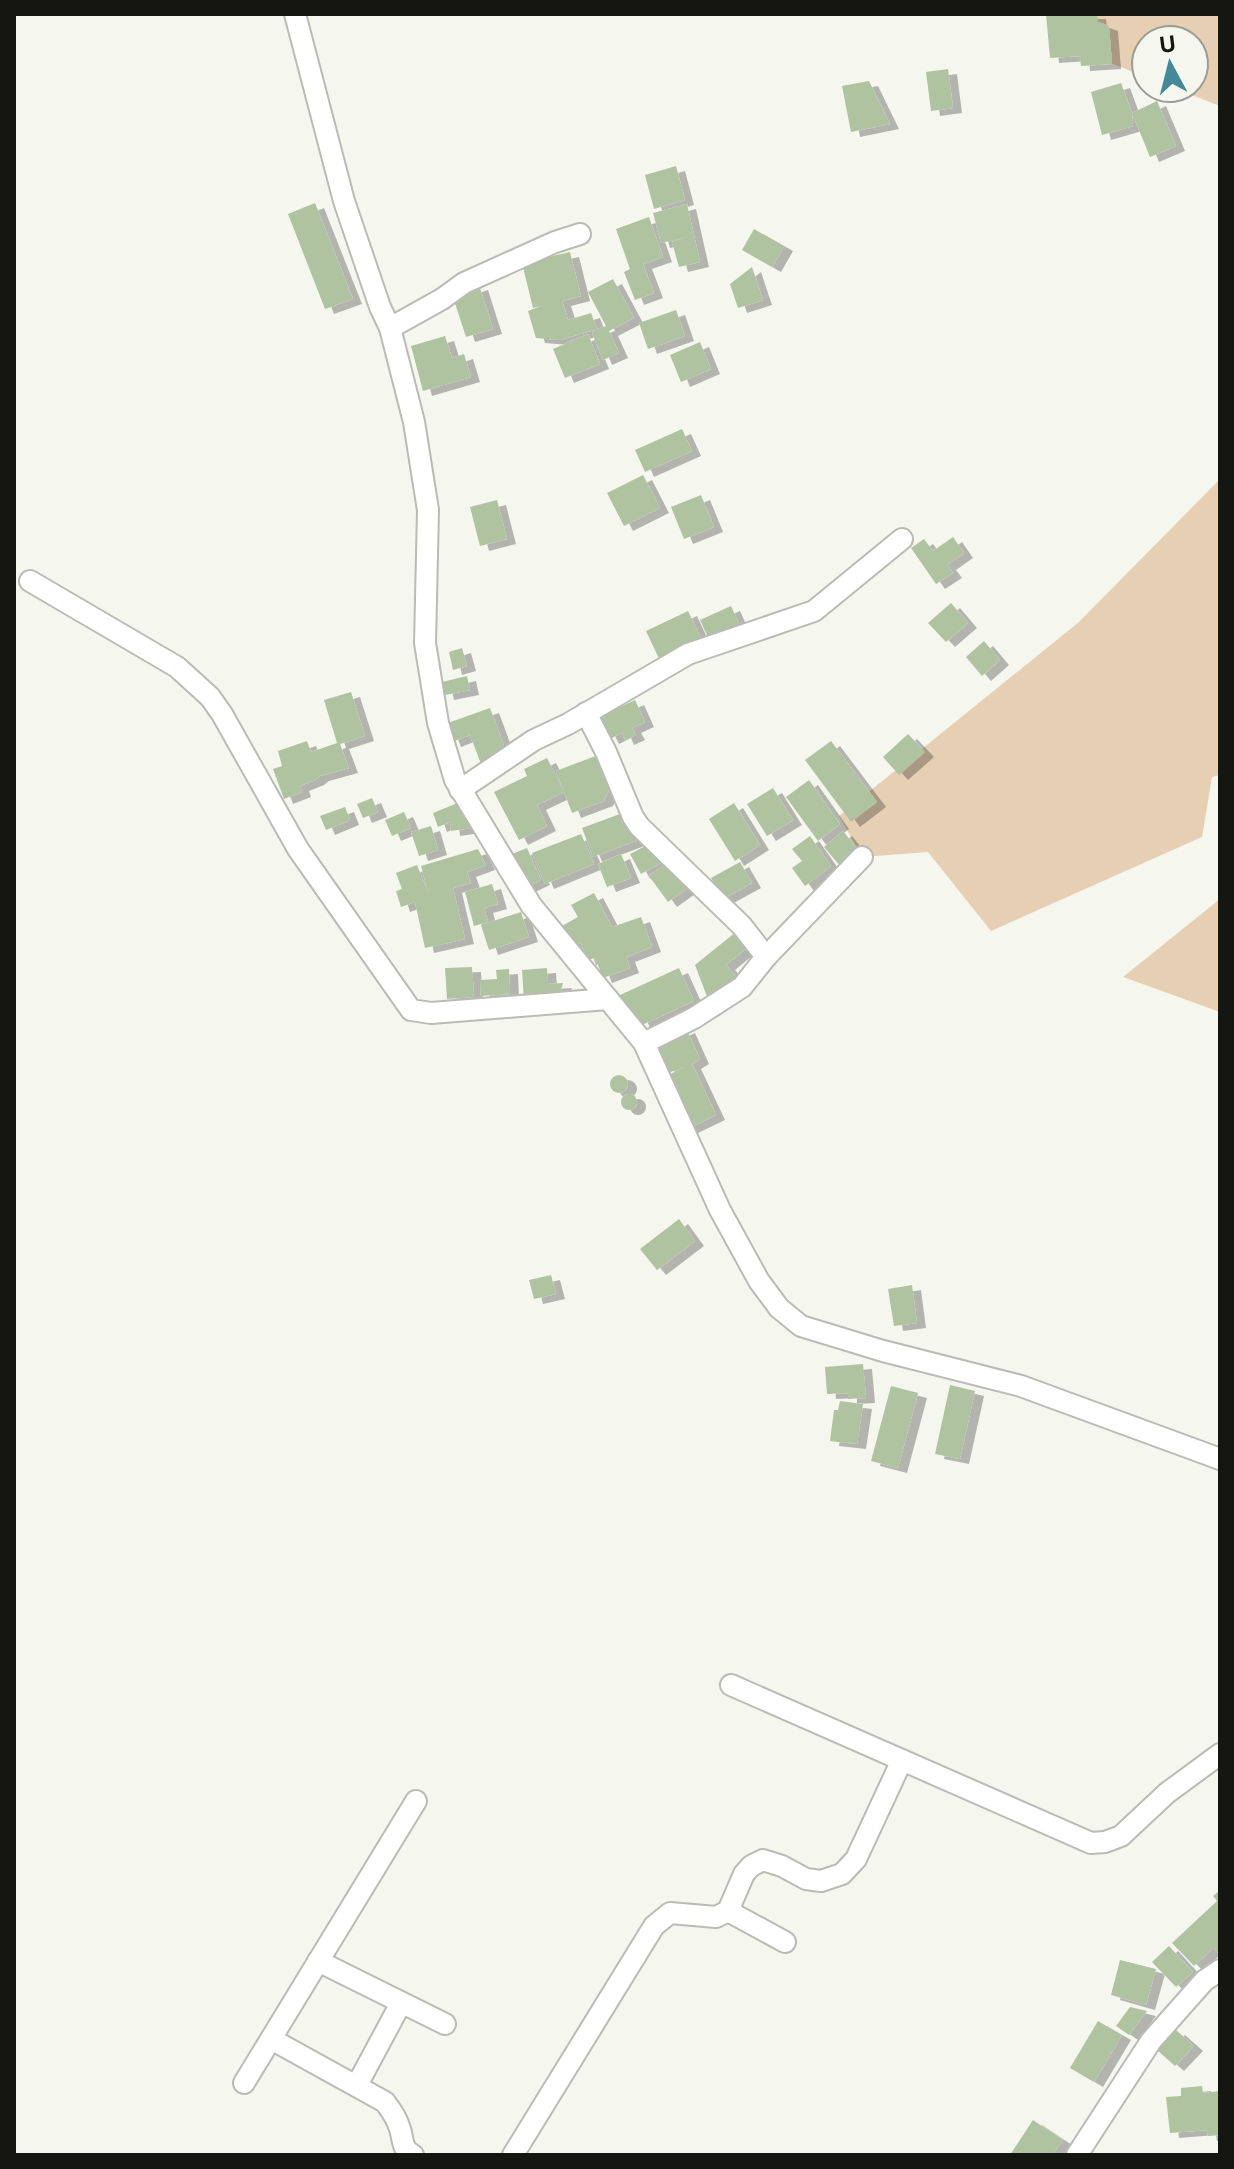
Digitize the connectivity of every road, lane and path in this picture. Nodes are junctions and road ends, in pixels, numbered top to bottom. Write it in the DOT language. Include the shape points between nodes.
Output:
graph roads {
  1 [pos="295,14"];
  2 [pos="580,234"];
  3 [pos="390,328"];
  4 [pos="902,539"];
  5 [pos="30,581"];
  6 [pos="586,713"];
  7 [pos="460,790"];
  8 [pos="862,857"];
  9 [pos="766,957"];
  10 [pos="608,999"];
  11 [pos="644,1043"];
  12 [pos="1220,1459"];
  13 [pos="731,1685"];
  14 [pos="1220,1754"];
  15 [pos="902,1760"];
  16 [pos="416,1801"];
  17 [pos="728,1911"];
  18 [pos="785,1942"];
  19 [pos="318,1961"];
  20 [pos="1220,1970"];
  21 [pos="401,2003"];
  22 [pos="445,2024"];
  23 [pos="271,2039"];
  24 [pos="244,2083"];
  25 [pos="357,2085"];
  26 [pos="413,2155"];
  27 [pos="513,2155"];
  28 [pos="1077,2155"];
  1 -- 3 [label="street" via="344,201"];
  2 -- 3 [label="street" via="464,283"];
  3 -- 7 [label="street" via="414,422 428,510 425,643 438,723"];
  4 -- 6 [label="street" via="814,611 688,654"];
  5 -- 10 [label="street" via="177,667 210,697 298,849 411,1010 431,1013"];
  6 -- 7 [label="street" via="534,740"];
  6 -- 9 [label="street" via="639,826 742,926"];
  7 -- 10 [label="street" via="531,905"];
  8 -- 9 [label="street"];
  9 -- 11 [label="street" via="742,987"];
  10 -- 11 [label="street"];
  11 -- 12 [label="street" via="720,1210 759,1281 801,1326 1021,1386"];
  13 -- 15 [label="street"];
  14 -- 15 [label="street" via="1121,1836 1091,1843"];
  15 -- 17 [label="street" via="856,1859 842,1874 821,1881 806,1879 763,1860 744,1874"];
  16 -- 19 [label="street"];
  17 -- 18 [label="street"];
  17 -- 27 [label="street" via="716,1917 670,1913 654,1926"];
  19 -- 21 [label="street"];
  19 -- 23 [label="street"];
  20 -- 28 [label="street" via="1151,2041"];
  21 -- 22 [label="street"];
  21 -- 25 [label="street"];
  23 -- 24 [label="street"];
  23 -- 25 [label="street"];
  25 -- 26 [label="street" via="395,2114 403,2145"];
}
